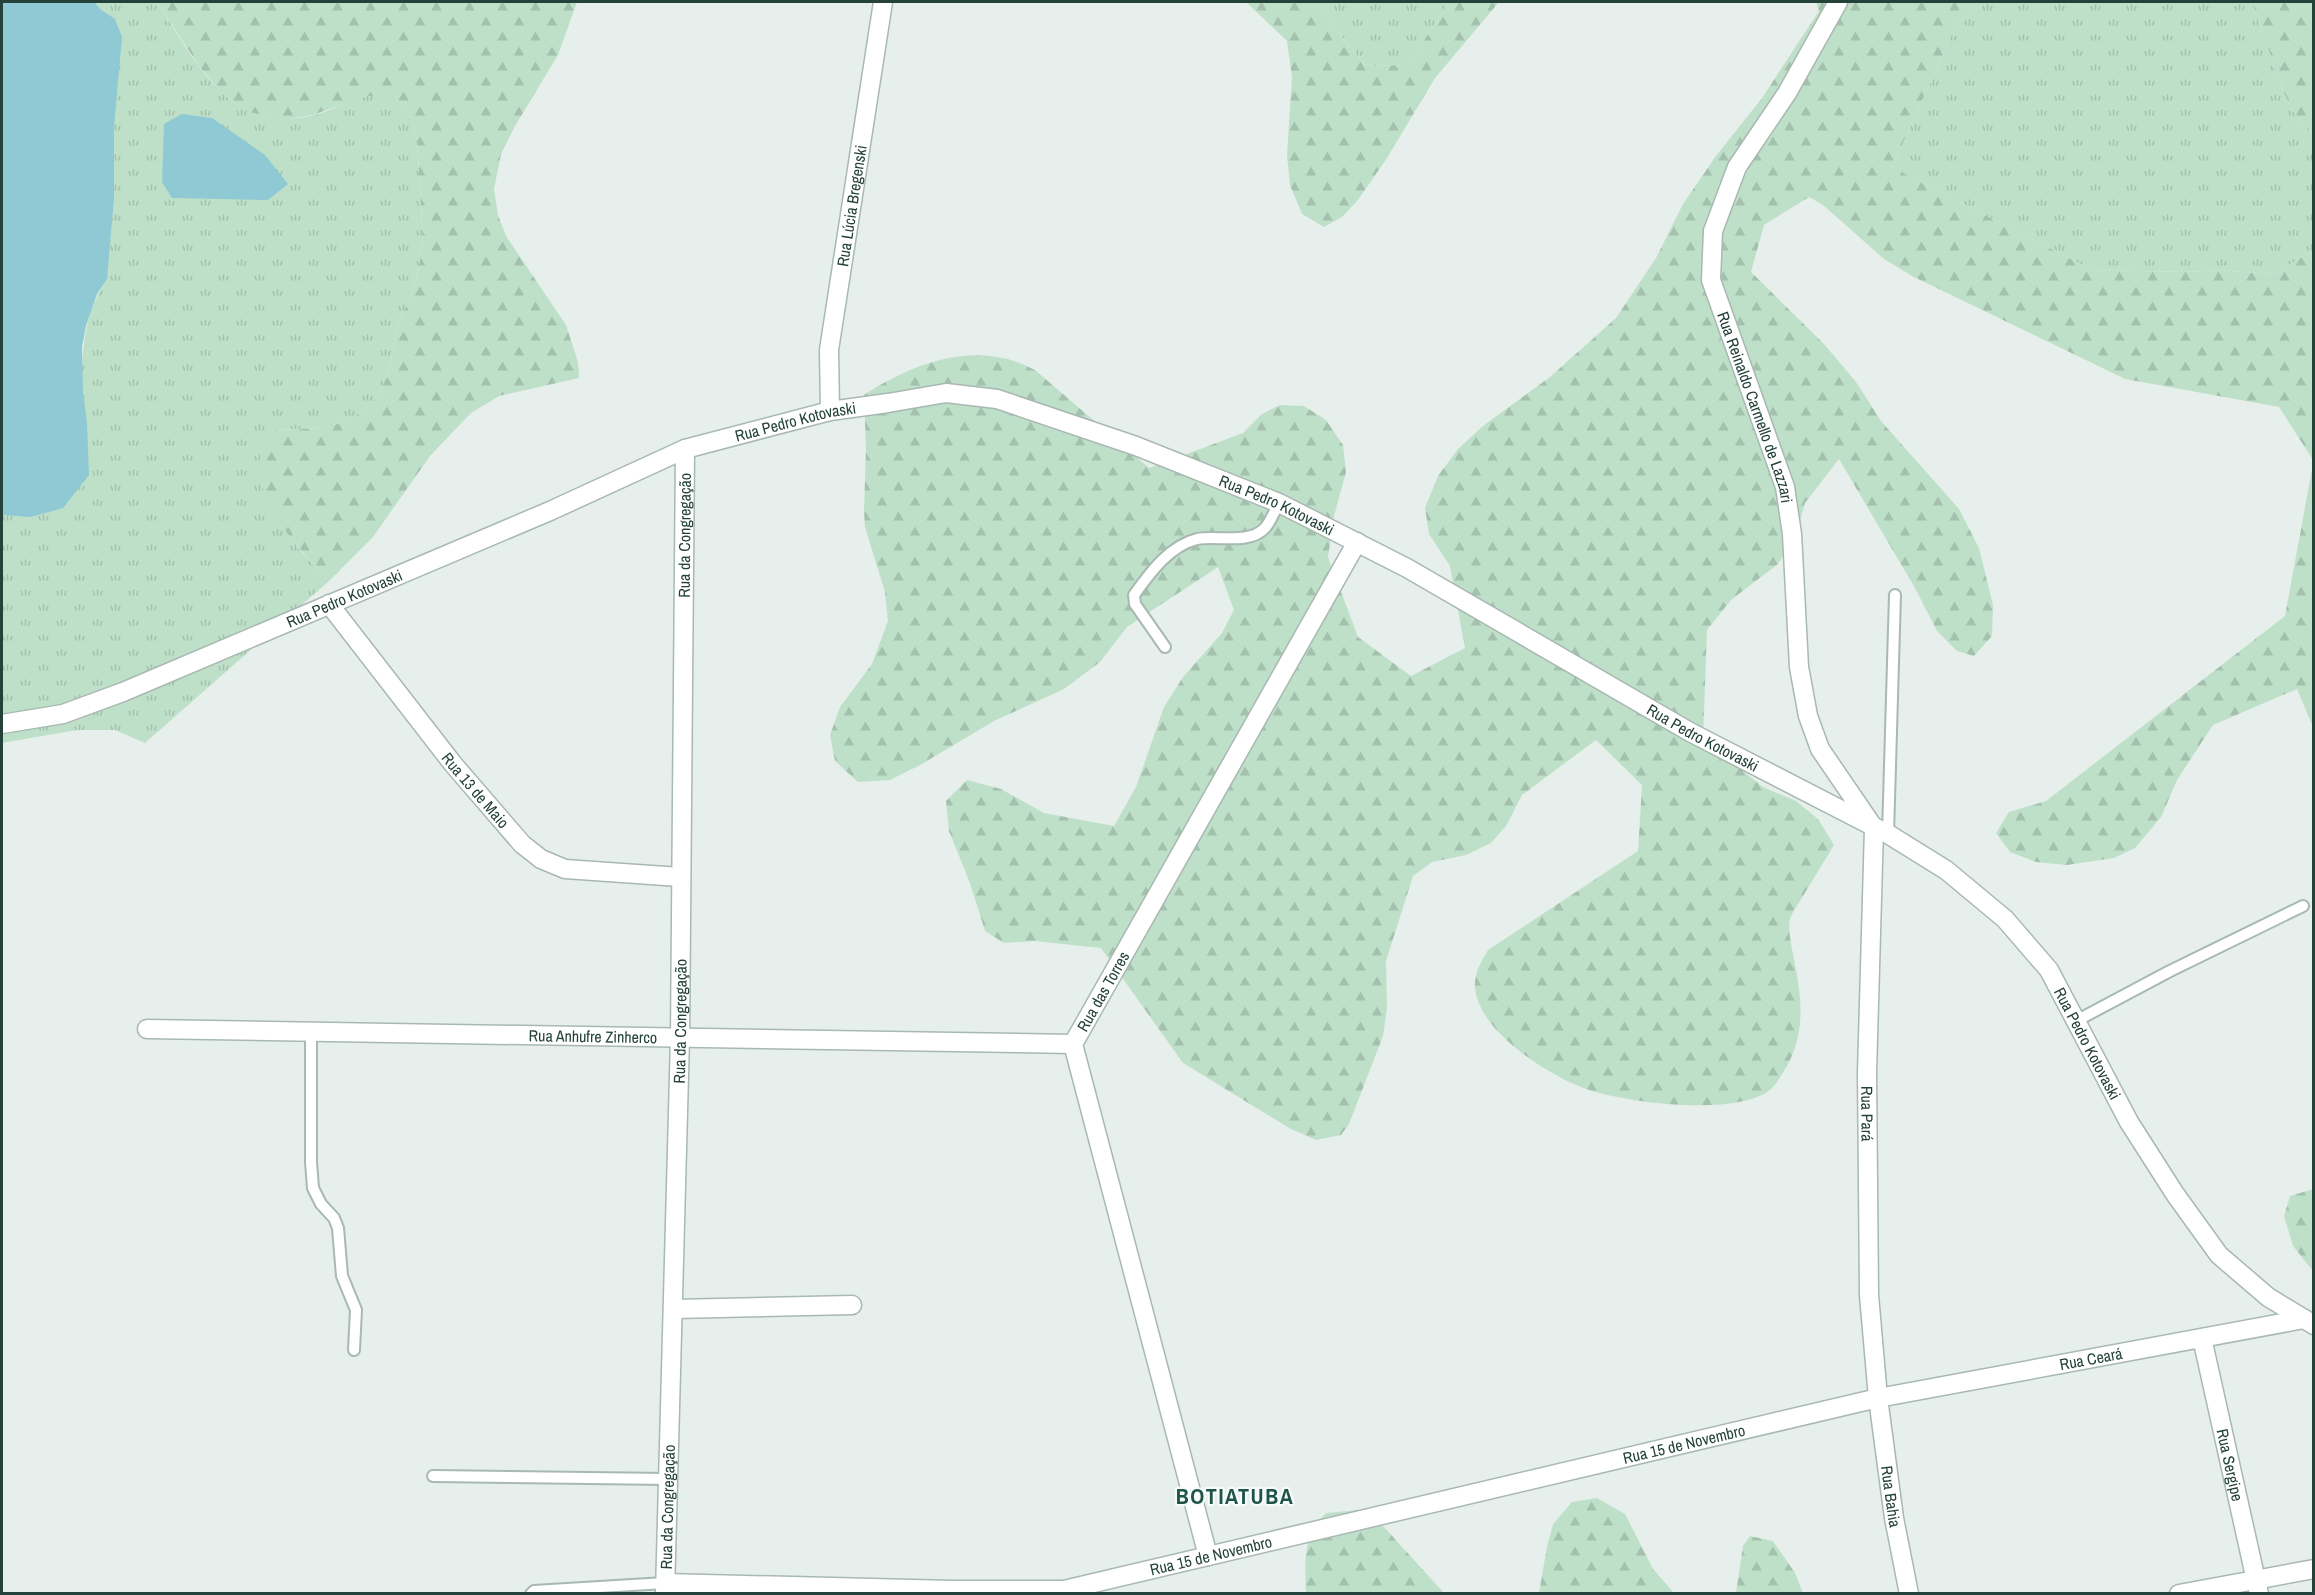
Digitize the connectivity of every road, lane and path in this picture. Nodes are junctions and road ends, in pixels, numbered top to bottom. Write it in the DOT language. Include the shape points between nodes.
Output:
graph roads {
  1 [pos="884,2"];
  2 [pos="1838,2"];
  3 [pos="830,411"];
  4 [pos="685,449"];
  5 [pos="1279,503"];
  6 [pos="1357,542"];
  7 [pos="1895,595"];
  8 [pos="328,604"];
  9 [pos="1166,647"];
  10 [pos="2,724"];
  11 [pos="1881,831"];
  12 [pos="680,877"];
  13 [pos="2303,906"];
  14 [pos="2076,1021"];
  15 [pos="147,1029"];
  16 [pos="311,1032"];
  17 [pos="680,1038"];
  18 [pos="1073,1044"];
  19 [pos="852,1305"];
  20 [pos="674,1309"];
  21 [pos="2309,1322"];
  22 [pos="2202,1338"];
  23 [pos="354,1350"];
  24 [pos="1878,1398"];
  25 [pos="433,1476"];
  26 [pos="669,1479"];
  27 [pos="1208,1556"];
  28 [pos="2313,1569"];
  29 [pos="2258,1587"];
  30 [pos="665,1588"];
  31 [pos="531,1593"];
  32 [pos="1909,1593"];
  33 [pos="2178,1593"];
  1 -- 3 [label="street, Rua Lúcia Bregenski" via="829,350"];
  2 -- 11 [label="street, Rua Reinaldo Carmello de Lazzari" via="1787,93 1737,167 1713,231 1711,280 1785,487 1792,534 1799,667 1808,716 1821,749"];
  3 -- 4 [label="street, Rua Pedro Kotovaski"];
  3 -- 5 [label="street, Rua Pedro Kotovaski" via="946,393 997,399 1136,446"];
  4 -- 8 [label="street, Rua Pedro Kotovaski" via="550,511"];
  4 -- 12 [label="street, Rua da Congregação"];
  5 -- 6 [label="street, Rua Pedro Kotovaski"];
  5 -- 9 [label="lane" via="1265,528 1254,535 1196,539 1170,552 1148,574 1134,595 1135,604"];
  6 -- 11 [label="street, Rua Pedro Kotovaski" via="1690,732"];
  6 -- 18 [label="street, Rua das Torres"];
  7 -- 11 [label="lane"];
  8 -- 10 [label="street, Rua Pedro Kotovaski" via="123,692 63,714"];
  8 -- 12 [label="street, Rua 13 de Maio" via="453,764 522,844 541,859 565,869"];
  11 -- 14 [label="street, Rua Pedro Kotovaski" via="1946,870 2005,919 2049,970"];
  11 -- 24 [label="street, Rua Pará" via="1867,1073 1869,1295"];
  12 -- 17 [label="street, Rua da Congregação"];
  13 -- 14 [label="lane"];
  14 -- 21 [label="street, Rua Pedro Kotovaski" via="2129,1122 2219,1255 2268,1297"];
  15 -- 16 [label="street, Rua Anhufre Zinherco"];
  16 -- 17 [label="street, Rua Anhufre Zinherco"];
  16 -- 23 [label="lane" via="314,1188 338,1228 342,1276 356,1310"];
  17 -- 18 [label="street, Rua Anhufre Zinherco"];
  17 -- 20 [label="street, Rua da Congregação"];
  18 -- 27 [label="street, Rua das Torres"];
  19 -- 20 [label="street"];
  20 -- 26 [label="street, Rua da Congregação"];
  21 -- 22 [label="street, Rua Ceará"];
  22 -- 24 [label="street, Rua Ceará"];
  22 -- 29 [label="street, Rua Sergipe"];
  24 -- 27 [label="street, Rua 15 de Novembro"];
  24 -- 32 [label="street, Rua Bahia" via="1894,1518"];
  25 -- 26 [label="lane"];
  26 -- 30 [label="street, Rua da Congregação"];
  27 -- 30 [label="street, Rua 15 de Novembro" via="1064,1590"];
  28 -- 29 [label="street"];
  29 -- 33 [label="street"];
  30 -- 31 [label="lane, Rua 15 de Novembro"];
}
